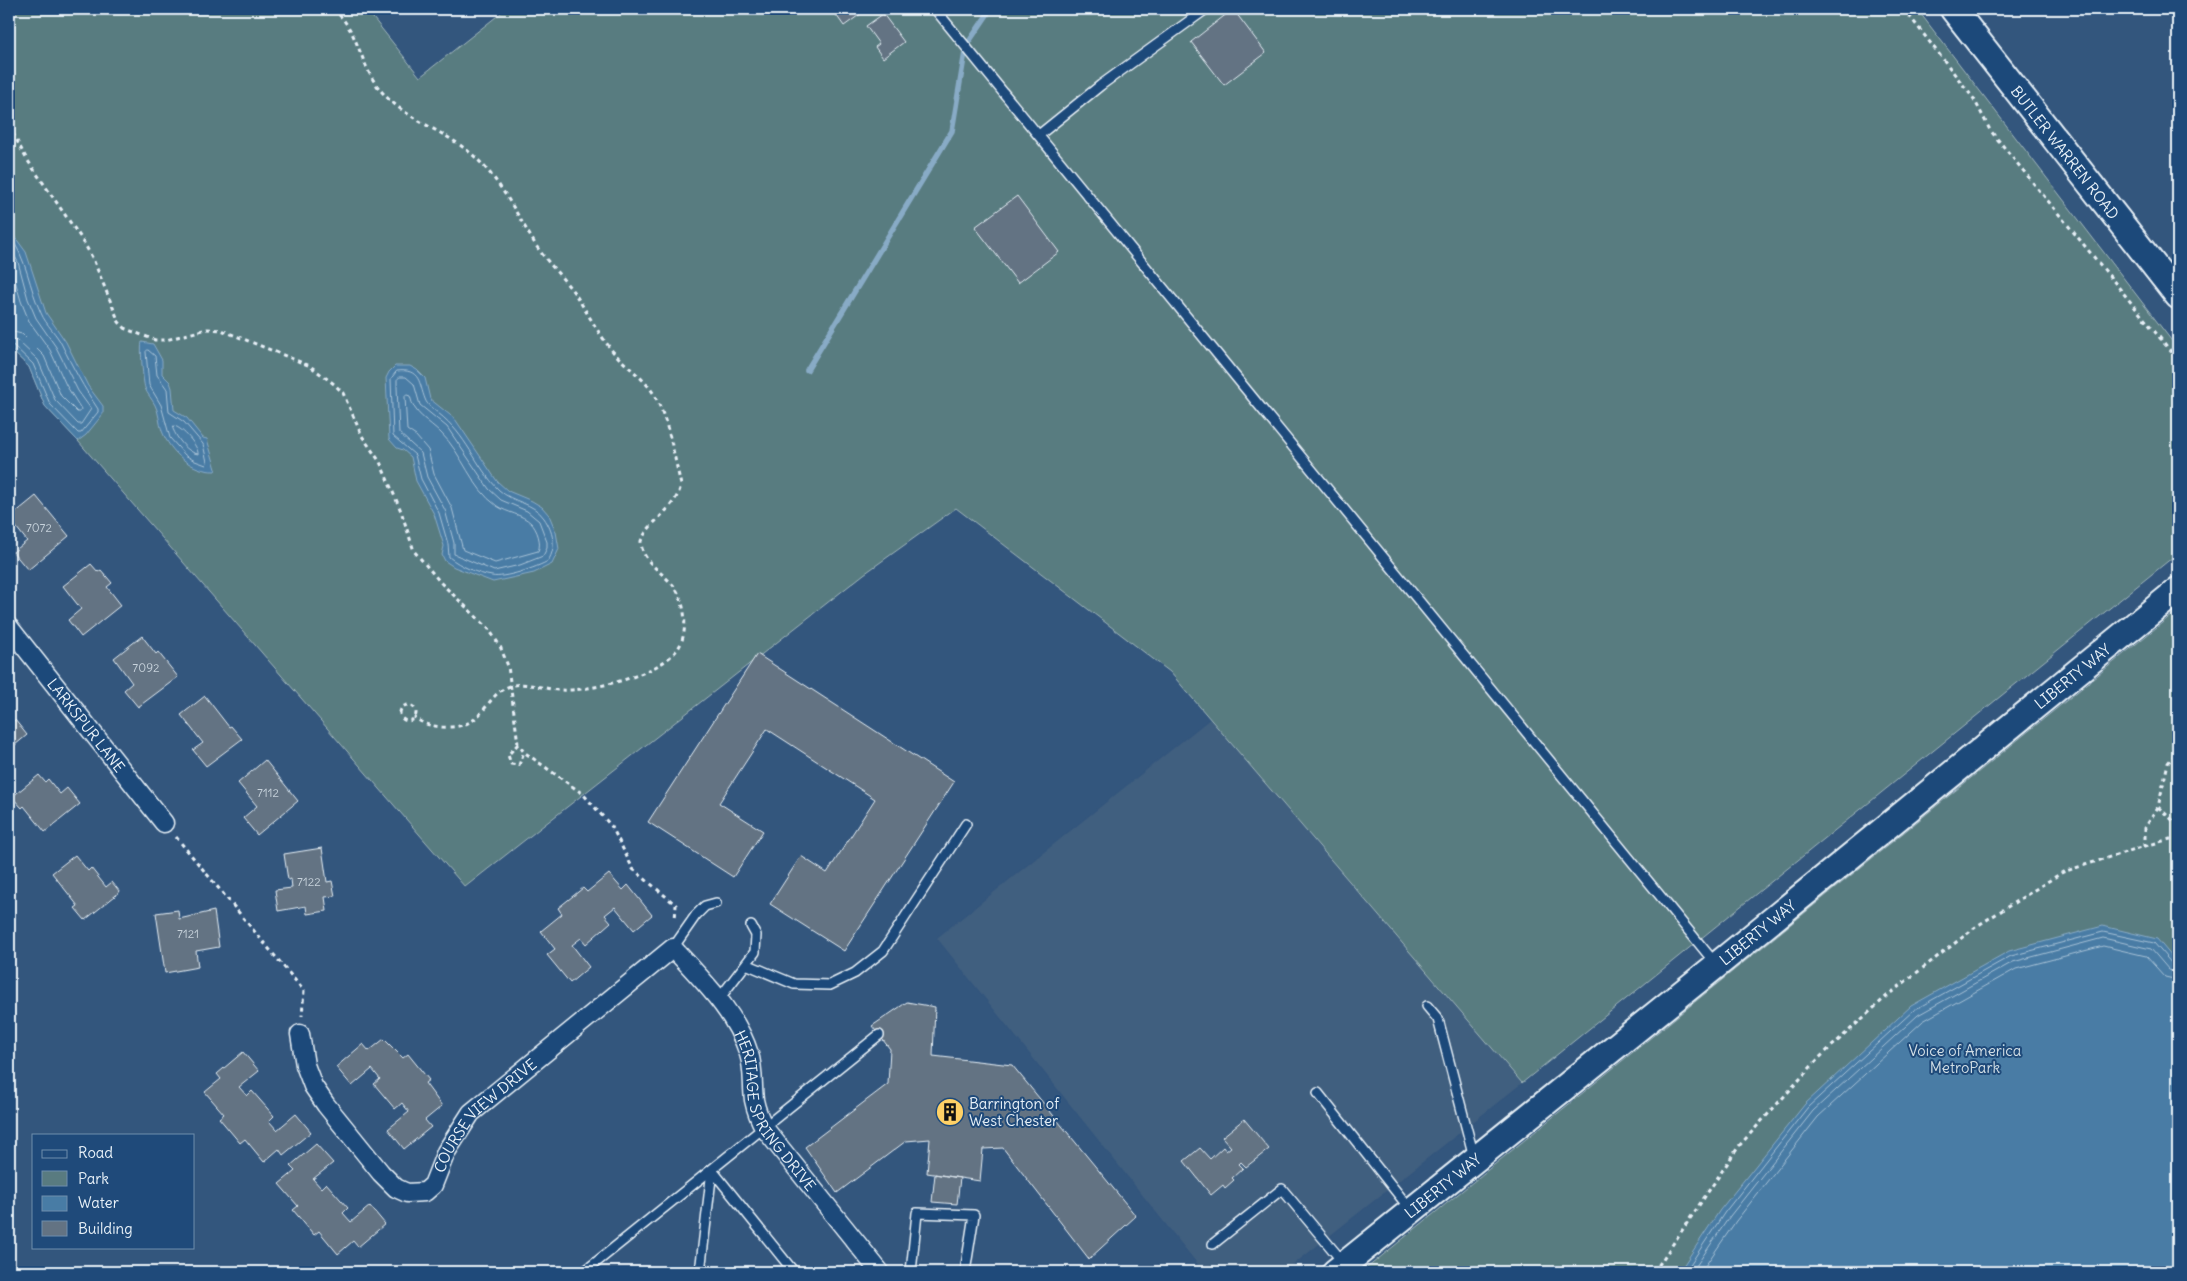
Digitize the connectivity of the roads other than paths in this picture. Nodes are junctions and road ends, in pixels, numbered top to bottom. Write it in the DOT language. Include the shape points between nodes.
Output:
graph roads {
  1 [pos="935,9"];
  2 [pos="1206,9"];
  3 [pos="1953,9"];
  4 [pos="1040,135"];
  5 [pos="2178,296"];
  6 [pos="2178,590"];
  7 [pos="9,628"];
  8 [pos="164,823"];
  9 [pos="966,824"];
  10 [pos="716,903"];
  11 [pos="750,926"];
  12 [pos="674,948"];
  13 [pos="746,964"];
  14 [pos="1717,965"];
  15 [pos="719,999"];
  16 [pos="1427,1006"];
  17 [pos="300,1034"];
  18 [pos="879,1036"];
  19 [pos="1318,1094"];
  20 [pos="765,1129"];
  21 [pos="1475,1160"];
  22 [pos="712,1170"];
  23 [pos="1412,1211"];
  24 [pos="1213,1244"];
  25 [pos="1340,1268"];
  26 [pos="584,1272"];
  27 [pos="700,1272"];
  28 [pos="794,1272"];
  29 [pos="880,1272"];
  30 [pos="911,1272"];
  31 [pos="965,1272"];
  1 -- 4 [label="lane"];
  2 -- 4 [label="lane" via="1101,85"];
  3 -- 5 [label="main road, BUTLER WARREN ROAD"];
  4 -- 14 [label="lane"];
  6 -- 14 [label="main road, LIBERTY WAY"];
  7 -- 8 [label="street, LARKSPUR LANE"];
  9 -- 13 [label="lane" via="884,951 856,974 830,985 794,984"];
  10 -- 12 [label="lane" via="705,906 696,915"];
  11 -- 13 [label="lane" via="756,935 755,952"];
  12 -- 15 [label="street, HERITAGE SPRING DRIVE"];
  12 -- 17 [label="street, COURSE VIEW DRIVE" via="471,1113 446,1152 433,1185 425,1192 407,1193 396,1188 326,1105 312,1086"];
  13 -- 15 [label="lane"];
  14 -- 21 [label="main road, LIBERTY WAY"];
  15 -- 20 [label="street, HERITAGE SPRING DRIVE" via="738,1028 749,1054 754,1100"];
  16 -- 21 [label="lane" via="1438,1019"];
  18 -- 20 [label="lane"];
  19 -- 23 [label="lane"];
  20 -- 22 [label="lane"];
  20 -- 29 [label="street, HERITAGE SPRING DRIVE"];
  21 -- 23 [label="main road, LIBERTY WAY"];
  22 -- 26 [label="lane"];
  22 -- 27 [label="lane"];
  22 -- 28 [label="lane"];
  23 -- 25 [label="main road, LIBERTY WAY"];
  24 -- 25 [label="lane" via="1282,1190"];
  30 -- 31 [label="lane" via="917,1213 974,1215"];
}
